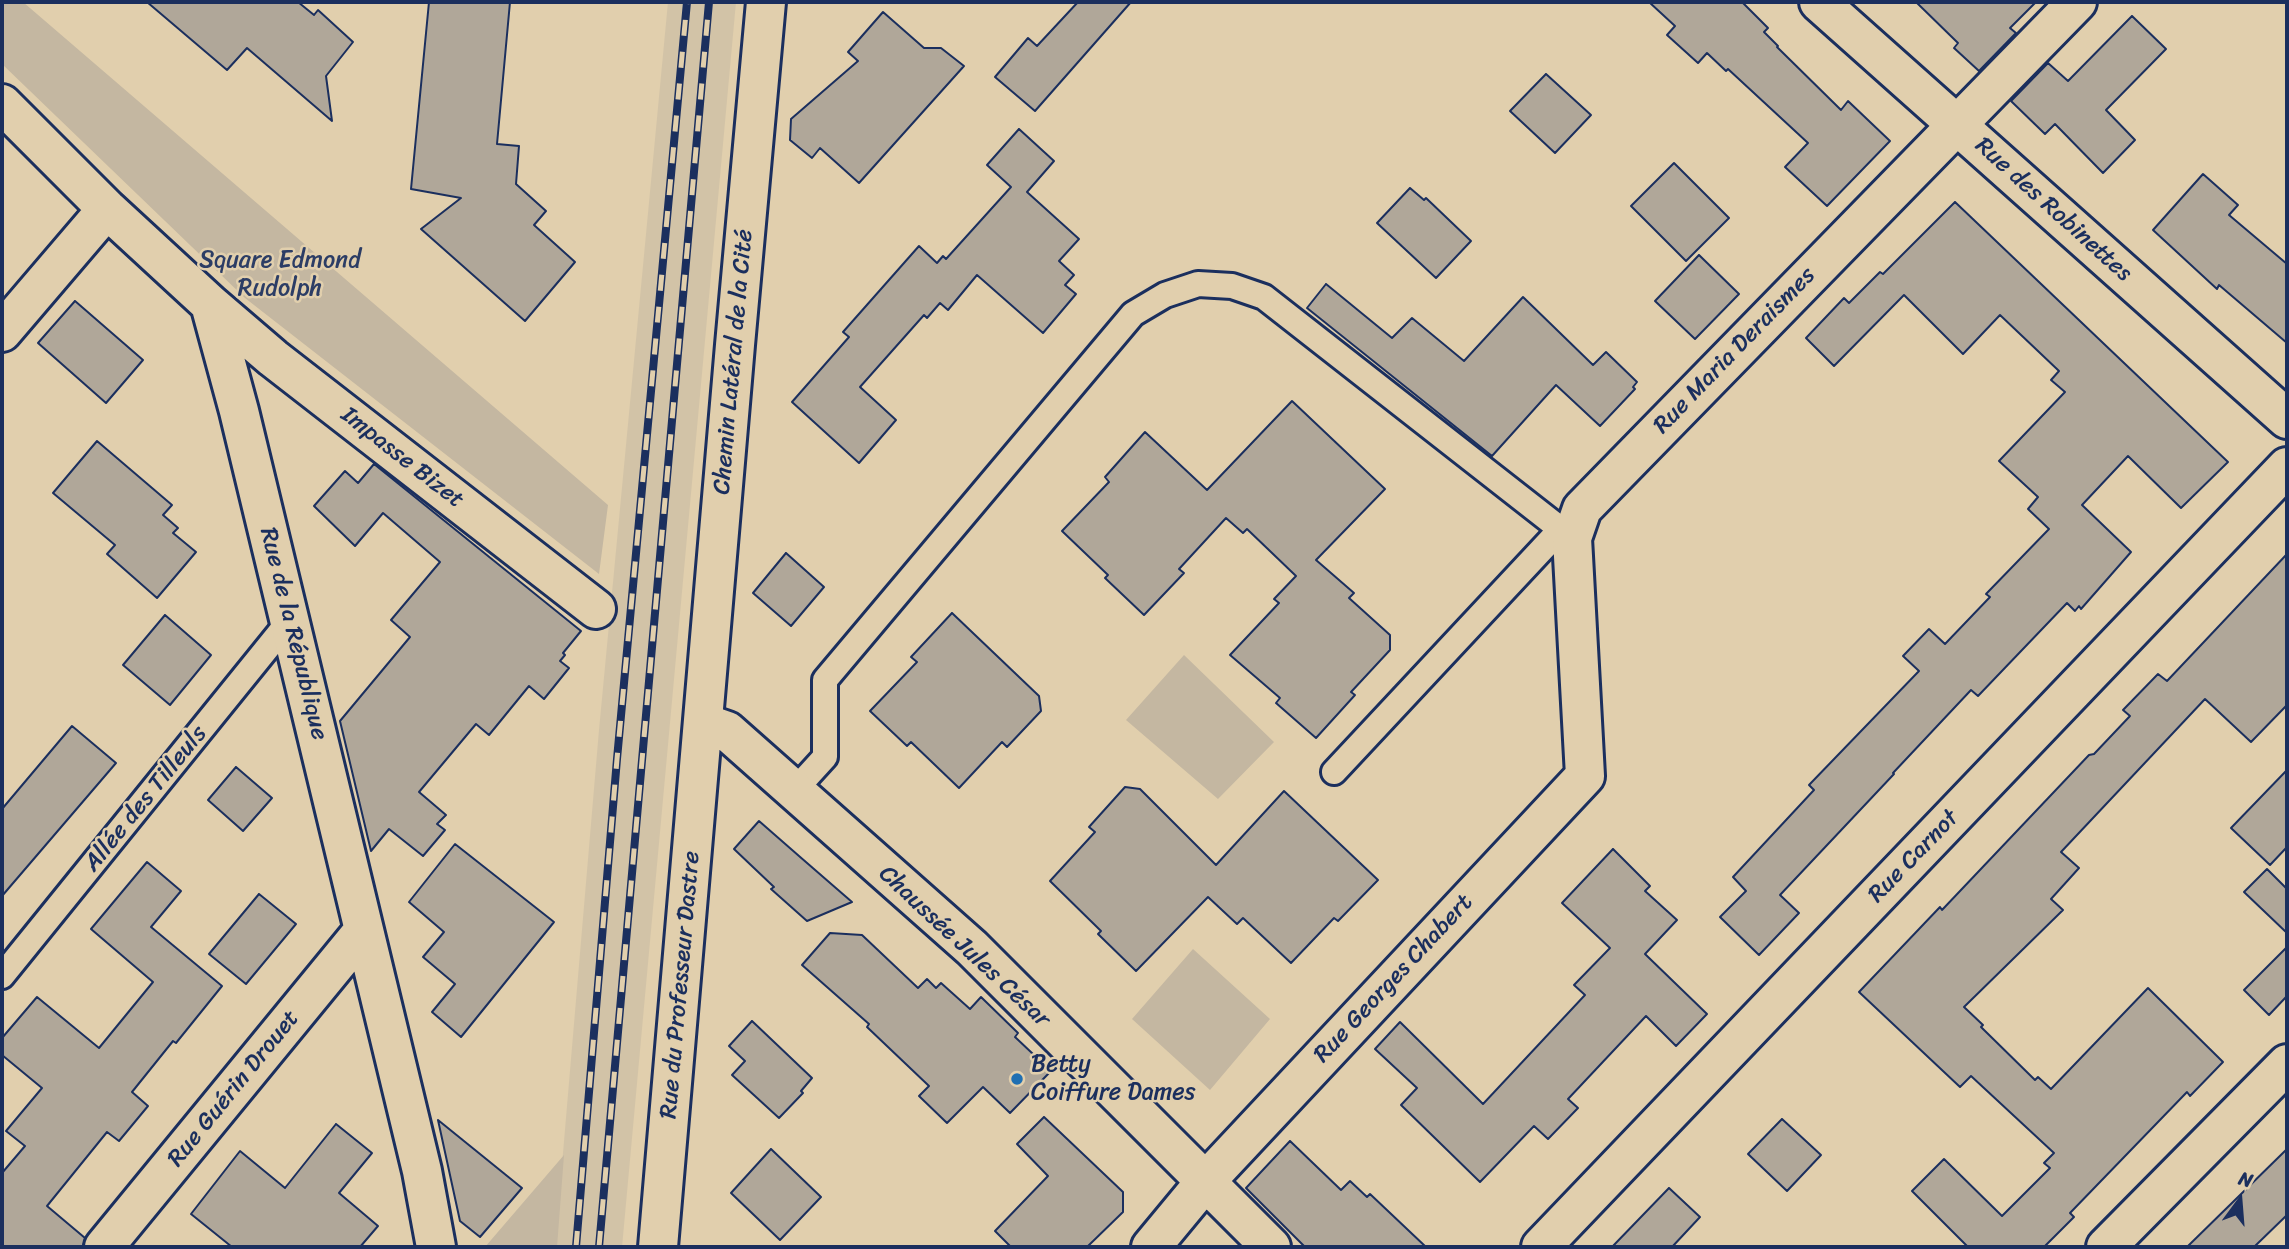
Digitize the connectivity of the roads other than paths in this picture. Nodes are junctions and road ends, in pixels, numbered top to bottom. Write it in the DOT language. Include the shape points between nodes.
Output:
graph roads {
  1 [pos="766,2"];
  2 [pos="1819,2"];
  3 [pos="2077,2"];
  4 [pos="2,104"];
  5 [pos="1956,123"];
  6 [pos="107,209"];
  7 [pos="210,304"];
  8 [pos="2,332"];
  9 [pos="2287,419"];
  10 [pos="2287,467"];
  11 [pos="1566,534"];
  12 [pos="596,609"];
  13 [pos="290,620"];
  14 [pos="704,723"];
  15 [pos="1334,772"];
  16 [pos="1585,776"];
  17 [pos="794,791"];
  18 [pos="364,930"];
  19 [pos="2,976"];
  20 [pos="2287,1065"];
  21 [pos="1204,1183"];
  22 [pos="104,1247"];
  23 [pos="436,1247"];
  24 [pos="659,1247"];
  25 [pos="1151,1247"];
  26 [pos="1271,1247"];
  27 [pos="1541,1247"];
  28 [pos="2106,1247"];
  1 -- 14 [label="street, Chemin Latéral de la Cité"];
  2 -- 5 [label="street, Rue des Robinettes"];
  3 -- 5 [label="street, Rue Maria Deraismes"];
  4 -- 6 [label="street"];
  5 -- 9 [label="street, Rue des Robinettes"];
  5 -- 11 [label="street, Rue Maria Deraismes" via="1583,509"];
  6 -- 7 [label="street"];
  6 -- 8 [label="street"];
  7 -- 12 [label="street, Impasse Bizet"];
  7 -- 13 [label="street, Rue de la République"];
  10 -- 27 [label="street, Rue Carnot"];
  11 -- 15 [label="lane"];
  11 -- 16 [label="street, Rue Maria Deraismes"];
  11 -- 17 [label="lane" via="1264,297 1233,286 1198,284 1165,295 1133,314 825,680 825,757"];
  13 -- 18 [label="street, Rue de la République"];
  13 -- 19 [label="lane, Allée des Tilleuls"];
  14 -- 17 [label="street, Chaussée Jules César" via="727,731"];
  14 -- 24 [label="street, Rue du Professeur Dastre"];
  16 -- 21 [label="street, Rue Georges Chabert"];
  17 -- 21 [label="street, Chaussée Jules César" via="972,948"];
  18 -- 22 [label="street, Rue Guérin Drouet"];
  18 -- 23 [label="street, Rue de la République"];
  20 -- 28 [label="street"];
  21 -- 25 [label="street, Rue Georges Chabert"];
  21 -- 26 [label="street, Chaussée Jules César"];
}
